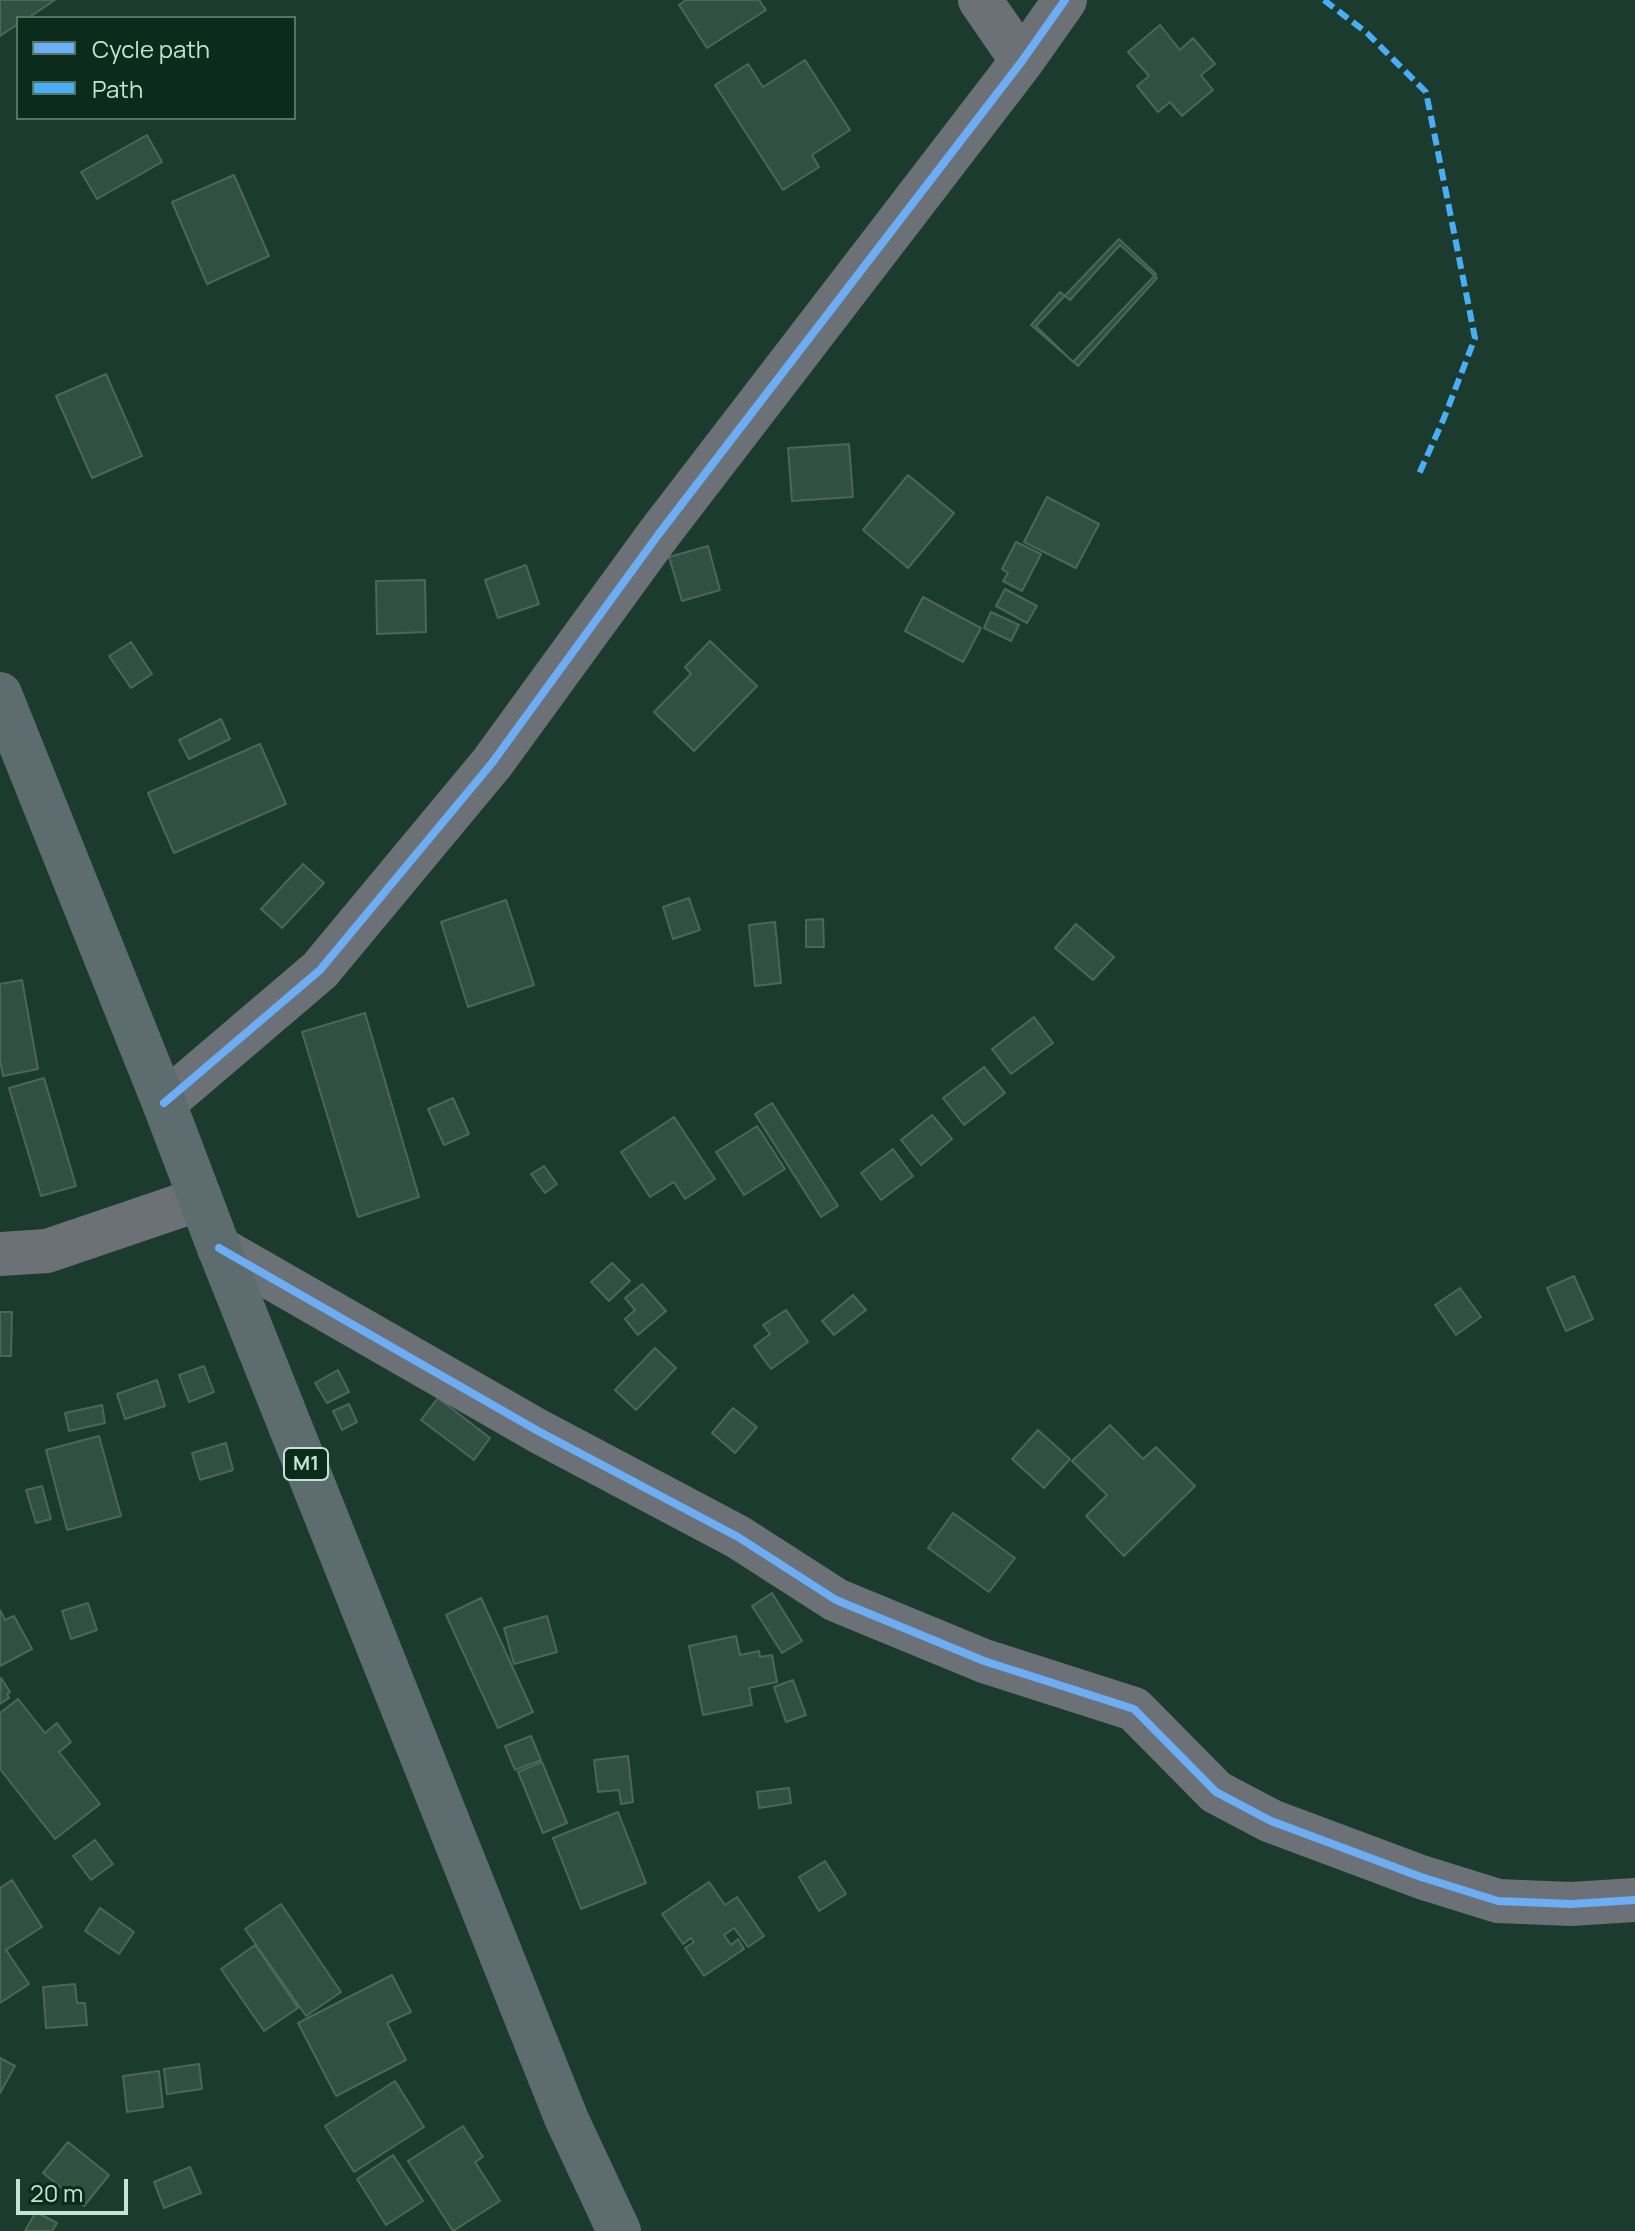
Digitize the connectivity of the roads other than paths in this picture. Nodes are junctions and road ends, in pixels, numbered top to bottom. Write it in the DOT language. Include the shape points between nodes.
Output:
graph roads {
  1 [pos="980,0"];
  2 [pos="1065,0"];
  3 [pos="1022,61"];
  4 [pos="0,694"];
  5 [pos="164,1103"];
  6 [pos="200,1199"];
  7 [pos="219,1248"];
  8 [pos="0,1254"];
  9 [pos="1635,1900"];
  10 [pos="619,2231"];
  1 -- 3 [label="street"];
  2 -- 3 [label="street"];
  3 -- 5 [label="street" via="658,535 492,763 320,970"];
  4 -- 5 [label="highway, M1"];
  5 -- 6 [label="highway, M1"];
  6 -- 7 [label="highway, M1"];
  6 -- 8 [label="street" via="47,1251"];
  7 -- 9 [label="street" via="538,1431 738,1537 836,1600 984,1661 1134,1709 1216,1792 1271,1821 1498,1901"];
  7 -- 10 [label="highway, M1" via="567,2120"];
}
